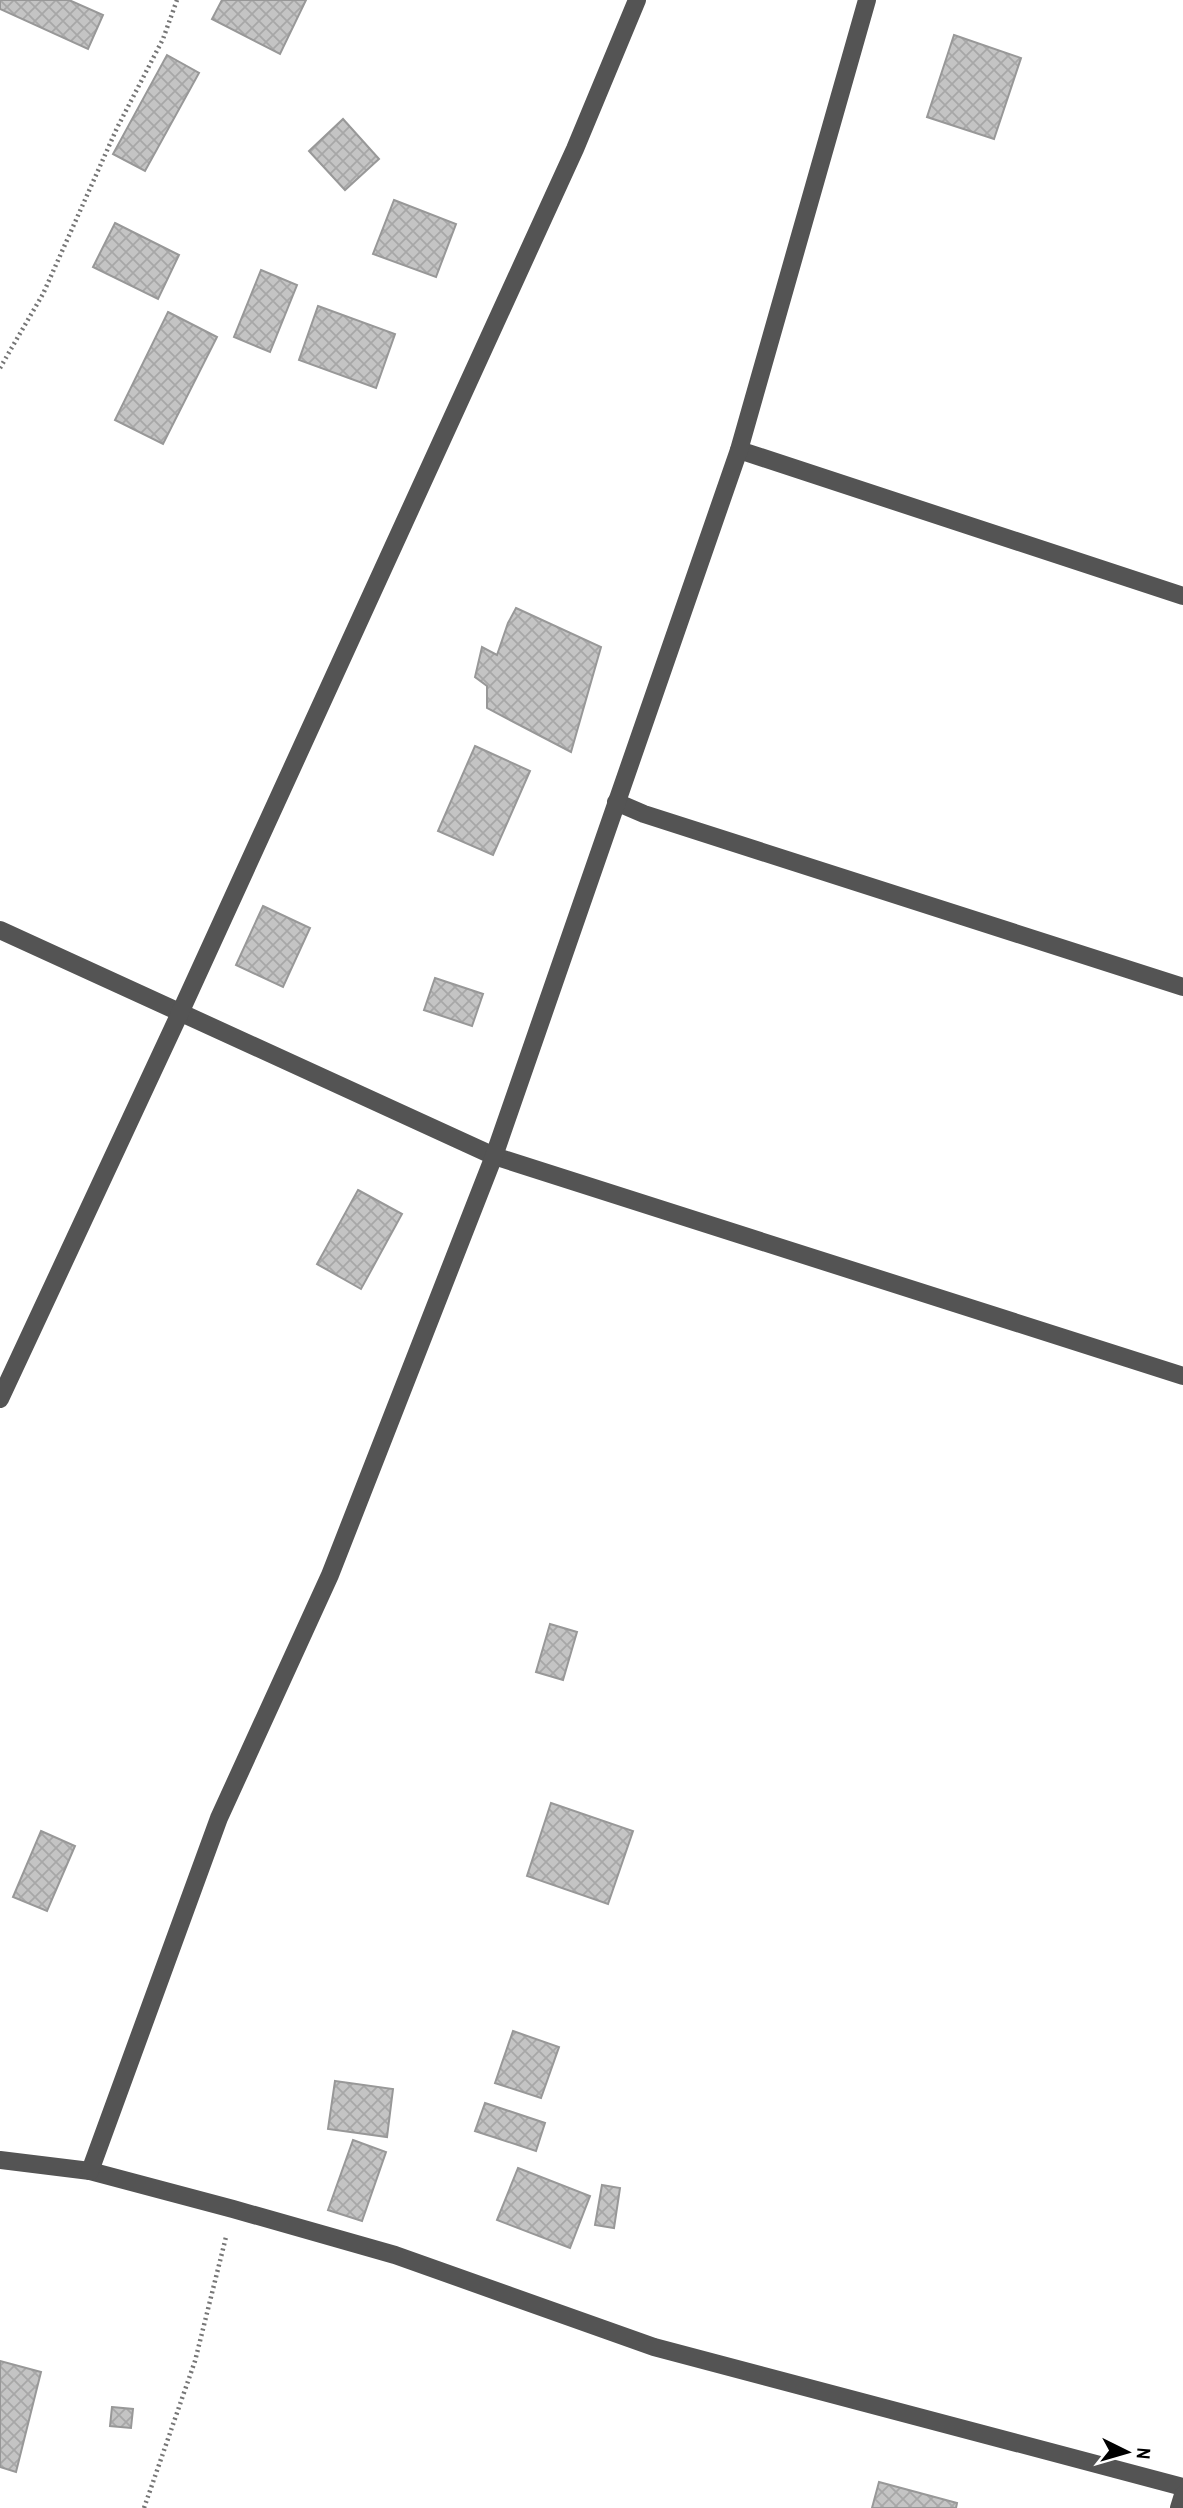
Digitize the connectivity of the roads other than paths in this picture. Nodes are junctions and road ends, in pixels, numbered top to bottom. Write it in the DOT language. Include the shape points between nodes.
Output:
graph roads {
  1 [pos="637,0"];
  2 [pos="867,0"];
  3 [pos="739,450"];
  4 [pos="1183,596"];
  5 [pos="616,802"];
  6 [pos="0,930"];
  7 [pos="1183,987"];
  8 [pos="180,1013"];
  9 [pos="494,1156"];
  10 [pos="1183,1376"];
  11 [pos="0,1399"];
  12 [pos="0,2160"];
  13 [pos="90,2171"];
  14 [pos="1183,2487"];
  15 [pos="1183,2495"];
  16 [pos="1179,2508"];
  1 -- 8 [label="street" via="575,149"];
  2 -- 3 [label="street"];
  3 -- 4 [label="street"];
  3 -- 5 [label="street"];
  5 -- 7 [label="street"];
  5 -- 9 [label="street"];
  6 -- 8 [label="street"];
  8 -- 9 [label="street"];
  8 -- 11 [label="street"];
  9 -- 10 [label="street"];
  9 -- 13 [label="street" via="330,1575 219,1818"];
  12 -- 13 [label="street"];
  13 -- 14 [label="street" via="395,2255 654,2347"];
  15 -- 16 [label="street"];
}
